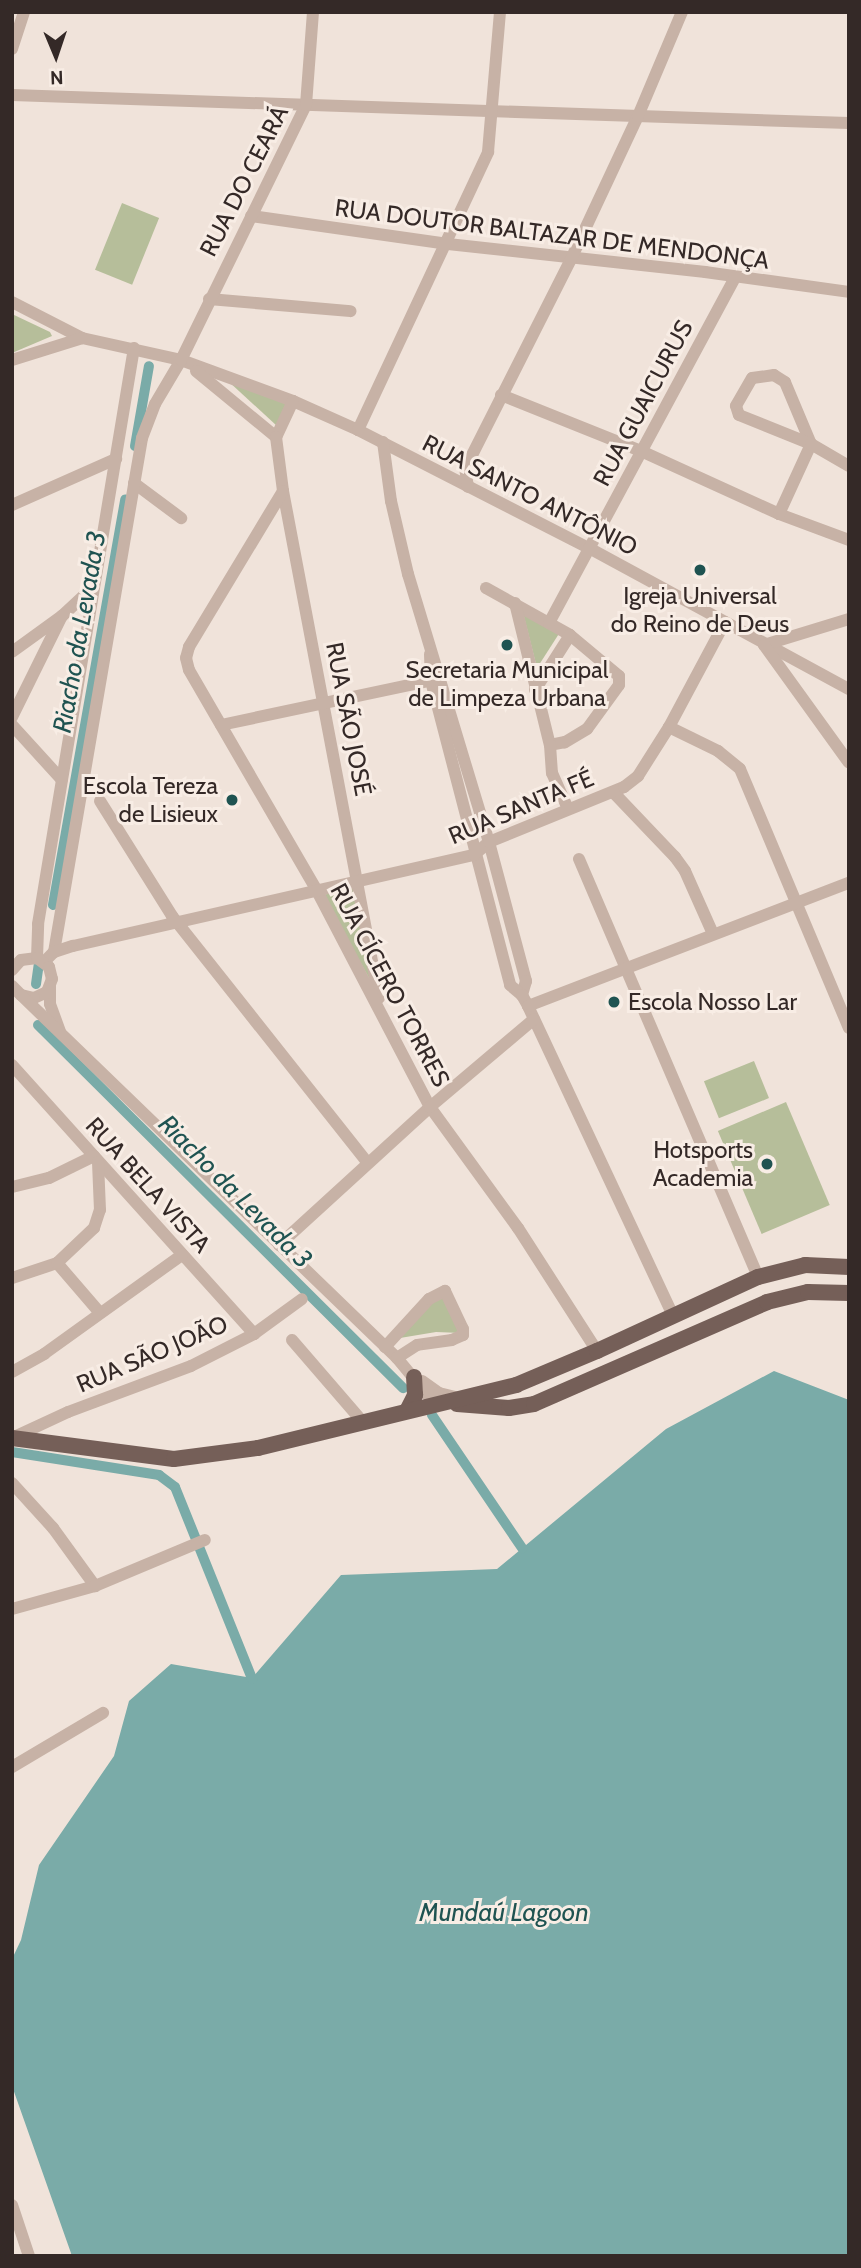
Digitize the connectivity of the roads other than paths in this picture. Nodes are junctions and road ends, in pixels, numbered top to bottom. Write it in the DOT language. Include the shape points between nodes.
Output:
graph roads {
  1 [pos="24,12"];
  2 [pos="313,12"];
  3 [pos="500,12"];
  4 [pos="682,12"];
  5 [pos="12,49"];
  6 [pos="12,94"];
  7 [pos="306,105"];
  8 [pos="492,110"];
  9 [pos="622,115"];
  10 [pos="638,116"];
  11 [pos="849,123"];
  12 [pos="632,130"];
  13 [pos="251,216"];
  14 [pos="448,244"];
  15 [pos="571,259"];
  16 [pos="735,278"];
  17 [pos="849,292"];
  18 [pos="209,299"];
  19 [pos="12,302"];
  20 [pos="350,311"];
  21 [pos="82,338"];
  22 [pos="134,348"];
  23 [pos="12,360"];
  24 [pos="184,362"];
  25 [pos="501,395"];
  26 [pos="293,401"];
  27 [pos="358,429"];
  28 [pos="276,437"];
  29 [pos="383,442"];
  30 [pos="811,444"];
  31 [pos="641,452"];
  32 [pos="116,459"];
  33 [pos="849,466"];
  34 [pos="465,469"];
  35 [pos="449,477"];
  36 [pos="134,483"];
  37 [pos="468,487"];
  38 [pos="12,488"];
  39 [pos="283,491"];
  40 [pos="15,503"];
  41 [pos="779,514"];
  42 [pos="181,518"];
  43 [pos="849,540"];
  44 [pos="589,548"];
  45 [pos="93,587"];
  46 [pos="486,588"];
  47 [pos="515,603"];
  48 [pos="62,616"];
  49 [pos="849,618"];
  50 [pos="725,622"];
  51 [pos="549,623"];
  52 [pos="570,635"];
  53 [pos="764,645"];
  54 [pos="12,652"];
  55 [pos="791,659"];
  56 [pos="781,669"];
  57 [pos="436,680"];
  58 [pos="849,689"];
  59 [pos="534,690"];
  60 [pos="324,701"];
  61 [pos="12,717"];
  62 [pos="12,725"];
  63 [pos="221,725"];
  64 [pos="669,727"];
  65 [pos="550,745"];
  66 [pos="849,763"];
  67 [pos="62,780"];
  68 [pos="613,792"];
  69 [pos="100,801"];
  70 [pos="568,808"];
  71 [pos="489,842"];
  72 [pos="474,855"];
  73 [pos="579,859"];
  74 [pos="359,882"];
  75 [pos="849,883"];
  76 [pos="317,891"];
  77 [pos="795,902"];
  78 [pos="178,924"];
  79 [pos="713,934"];
  80 [pos="45,957"];
  81 [pos="14,963"];
  82 [pos="626,968"];
  83 [pos="50,986"];
  84 [pos="16,990"];
  85 [pos="525,1001"];
  86 [pos="381,1009"];
  87 [pos="534,1018"];
  88 [pos="849,1028"];
  89 [pos="62,1034"];
  90 [pos="12,1065"];
  91 [pos="430,1107"];
  92 [pos="96,1159"];
  93 [pos="368,1163"];
  94 [pos="12,1187"];
  95 [pos="279,1245"];
  96 [pos="182,1255"];
  97 [pos="57,1263"];
  98 [pos="849,1267"];
  99 [pos="758,1277"];
  100 [pos="12,1279"];
  101 [pos="849,1293"];
  102 [pos="715,1295"];
  103 [pos="302,1299"];
  104 [pos="692,1306"];
  105 [pos="100,1313"];
  106 [pos="673,1315"];
  107 [pos="725,1320"];
  108 [pos="703,1331"];
  109 [pos="254,1334"];
  110 [pos="292,1340"];
  111 [pos="385,1347"];
  112 [pos="597,1352"];
  113 [pos="397,1358"];
  114 [pos="12,1372"];
  115 [pos="411,1373"];
  116 [pos="461,1398"];
  117 [pos="440,1403"];
  118 [pos="408,1409"];
  119 [pos="362,1421"];
  120 [pos="12,1438"];
  121 [pos="12,1483"];
  122 [pos="200,1541"];
  123 [pos="95,1586"];
  124 [pos="12,1609"];
  125 [pos="103,1713"];
  126 [pos="12,1767"];
  127 [pos="12,2205"];
  128 [pos="29,2256"];
  1 -- 5 [label="street"];
  2 -- 7 [label="street, RUA DO CEARÁ"];
  3 -- 8 [label="street"];
  4 -- 10 [label="street"];
  6 -- 7 [label="street"];
  7 -- 8 [label="street"];
  7 -- 13 [label="street, RUA DO CEARÁ"];
  8 -- 9 [label="street"];
  8 -- 14 [label="street" via="488,152"];
  9 -- 10 [label="street"];
  9 -- 12 [label="street"];
  10 -- 11 [label="street"];
  10 -- 12 [label="street"];
  12 -- 15 [label="street"];
  13 -- 14 [label="street, RUA DOUTOR BALTAZAR DE MENDONÇA"];
  13 -- 18 [label="street, RUA DO CEARÁ"];
  14 -- 15 [label="street, RUA DOUTOR BALTAZAR DE MENDONÇA"];
  14 -- 27 [label="street"];
  15 -- 16 [label="street, RUA DOUTOR BALTAZAR DE MENDONÇA"];
  15 -- 25 [label="street"];
  16 -- 17 [label="street, RUA DOUTOR BALTAZAR DE MENDONÇA"];
  16 -- 31 [label="street, RUA GUAICURUS"];
  18 -- 20 [label="street"];
  18 -- 24 [label="street, RUA DO CEARÁ"];
  19 -- 21 [label="street"];
  21 -- 22 [label="street, RUA SANTO ANTÔNIO"];
  21 -- 23 [label="street"];
  22 -- 24 [label="street, RUA SANTO ANTÔNIO"];
  22 -- 32 [label="street"];
  24 -- 26 [label="street, RUA SANTO ANTÔNIO"];
  24 -- 28 [label="street"];
  24 -- 36 [label="street, RUA DO CEARÁ" via="147,420"];
  25 -- 31 [label="street"];
  25 -- 34 [label="street"];
  26 -- 27 [label="street, RUA SANTO ANTÔNIO"];
  26 -- 28 [label="street"];
  27 -- 29 [label="street, RUA SANTO ANTÔNIO"];
  28 -- 39 [label="street, RUA SÃO JOSÉ"];
  29 -- 35 [label="street, RUA SANTO ANTÔNIO"];
  29 -- 57 [label="street" via="391,501"];
  30 -- 30 [label="street" via="738,415 736,406 747,383 758,375 781,378"];
  30 -- 33 [label="street"];
  30 -- 41 [label="street"];
  31 -- 41 [label="street"];
  31 -- 44 [label="street, RUA GUAICURUS"];
  32 -- 40 [label="street"];
  32 -- 45 [label="street"];
  34 -- 35 [label="street"];
  34 -- 37 [label="street"];
  35 -- 37 [label="street, RUA SANTO ANTÔNIO"];
  36 -- 42 [label="street"];
  36 -- 80 [label="street, RUA DO CEARÁ"];
  37 -- 44 [label="street, RUA SANTO ANTÔNIO"];
  38 -- 40 [label="street"];
  39 -- 60 [label="street, RUA SÃO JOSÉ"];
  39 -- 63 [label="street, RUA CÍCERO TORRES" via="186,658"];
  41 -- 43 [label="street"];
  44 -- 50 [label="street, RUA SANTO ANTÔNIO"];
  44 -- 51 [label="street, RUA GUAICURUS"];
  45 -- 48 [label="street"];
  45 -- 67 [label="street"];
  46 -- 47 [label="street"];
  47 -- 51 [label="street"];
  47 -- 59 [label="street"];
  48 -- 54 [label="street"];
  48 -- 61 [label="street"];
  49 -- 53 [label="street"];
  50 -- 53 [label="street, RUA SANTO ANTÔNIO"];
  50 -- 64 [label="street, RUA SANTA FÉ"];
  51 -- 52 [label="street"];
  52 -- 59 [label="street"];
  52 -- 65 [label="street" via="612,668 620,680 587,729"];
  53 -- 55 [label="street, RUA SANTO ANTÔNIO"];
  53 -- 56 [label="street"];
  55 -- 56 [label="street" via="783,661"];
  55 -- 58 [label="street, RUA SANTO ANTÔNIO"];
  56 -- 66 [label="street"];
  57 -- 60 [label="street"];
  57 -- 71 [label="street"];
  57 -- 72 [label="street"];
  59 -- 65 [label="street"];
  60 -- 63 [label="street"];
  60 -- 74 [label="street, RUA SÃO JOSÉ"];
  62 -- 67 [label="street"];
  63 -- 76 [label="street, RUA CÍCERO TORRES"];
  64 -- 68 [label="street, RUA SANTA FÉ" via="638,776"];
  64 -- 77 [label="street" via="719,751 740,769"];
  65 -- 70 [label="street" via="552,773"];
  67 -- 80 [label="street" via="38,924"];
  68 -- 70 [label="street, RUA SANTA FÉ"];
  68 -- 79 [label="street" via="675,857"];
  69 -- 78 [label="street"];
  70 -- 71 [label="street, RUA SANTA FÉ"];
  71 -- 72 [label="street, RUA SANTA FÉ"];
  71 -- 85 [label="street" via="526,981"];
  72 -- 74 [label="street, RUA SANTA FÉ"];
  72 -- 85 [label="street" via="510,985"];
  73 -- 82 [label="street"];
  74 -- 76 [label="street, RUA SANTA FÉ"];
  74 -- 86 [label="street, RUA SÃO JOSÉ"];
  75 -- 77 [label="street"];
  76 -- 78 [label="street, RUA SANTA FÉ"];
  76 -- 86 [label="street, RUA CÍCERO TORRES"];
  77 -- 79 [label="street"];
  77 -- 88 [label="street"];
  78 -- 80 [label="street, RUA SANTA FÉ"];
  78 -- 93 [label="street"];
  79 -- 82 [label="street"];
  80 -- 81 [label="street, RUA SANTA FÉ"];
  80 -- 83 [label="street"];
  82 -- 85 [label="street"];
  82 -- 99 [label="street"];
  83 -- 84 [label="street" via="34,998"];
  83 -- 89 [label="street" via="50,1004"];
  84 -- 89 [label="street"];
  85 -- 87 [label="street"];
  86 -- 91 [label="street, RUA CÍCERO TORRES"];
  87 -- 91 [label="street"];
  87 -- 106 [label="street"];
  89 -- 95 [label="street"];
  90 -- 92 [label="street, RUA BELA VISTA"];
  91 -- 93 [label="street"];
  91 -- 112 [label="street, RUA CÍCERO TORRES" via="518,1228"];
  92 -- 94 [label="street"];
  92 -- 96 [label="street, RUA BELA VISTA"];
  92 -- 97 [label="street" via="98,1220 84,1240"];
  93 -- 95 [label="street"];
  95 -- 111 [label="street"];
  96 -- 105 [label="street"];
  96 -- 109 [label="street, RUA BELA VISTA"];
  97 -- 100 [label="street"];
  97 -- 105 [label="street"];
  98 -- 99 [label="main road" via="805,1265"];
  99 -- 102 [label="main road"];
  101 -- 107 [label="main road" via="787,1295"];
  102 -- 104 [label="main road"];
  102 -- 107 [label="main road" via="716,1309"];
  103 -- 109 [label="street, RUA SÃO JOÃO"];
  104 -- 106 [label="main road"];
  104 -- 108 [label="main road" via="703,1316"];
  105 -- 114 [label="street"];
  106 -- 112 [label="main road"];
  107 -- 108 [label="main road"];
  108 -- 117 [label="main road" via="547,1401 509,1408"];
  109 -- 120 [label="street, RUA SÃO JOÃO" via="191,1366"];
  110 -- 119 [label="street"];
  111 -- 113 [label="street"];
  111 -- 113 [label="street" via="429,1299 444,1291 463,1335 417,1345"];
  112 -- 116 [label="main road" via="526,1381"];
  113 -- 115 [label="street"];
  115 -- 116 [label="street" via="439,1393"];
  115 -- 117 [label="street"];
  115 -- 118 [label="main road" via="415,1395"];
  116 -- 117 [label="main road"];
  117 -- 118 [label="main road"];
  118 -- 119 [label="main road"];
  119 -- 120 [label="main road" via="258,1448 174,1459"];
  121 -- 123 [label="street" via="53,1528"];
  122 -- 123 [label="street"];
  123 -- 124 [label="street"];
  125 -- 126 [label="street"];
  127 -- 128 [label="street"];
}
